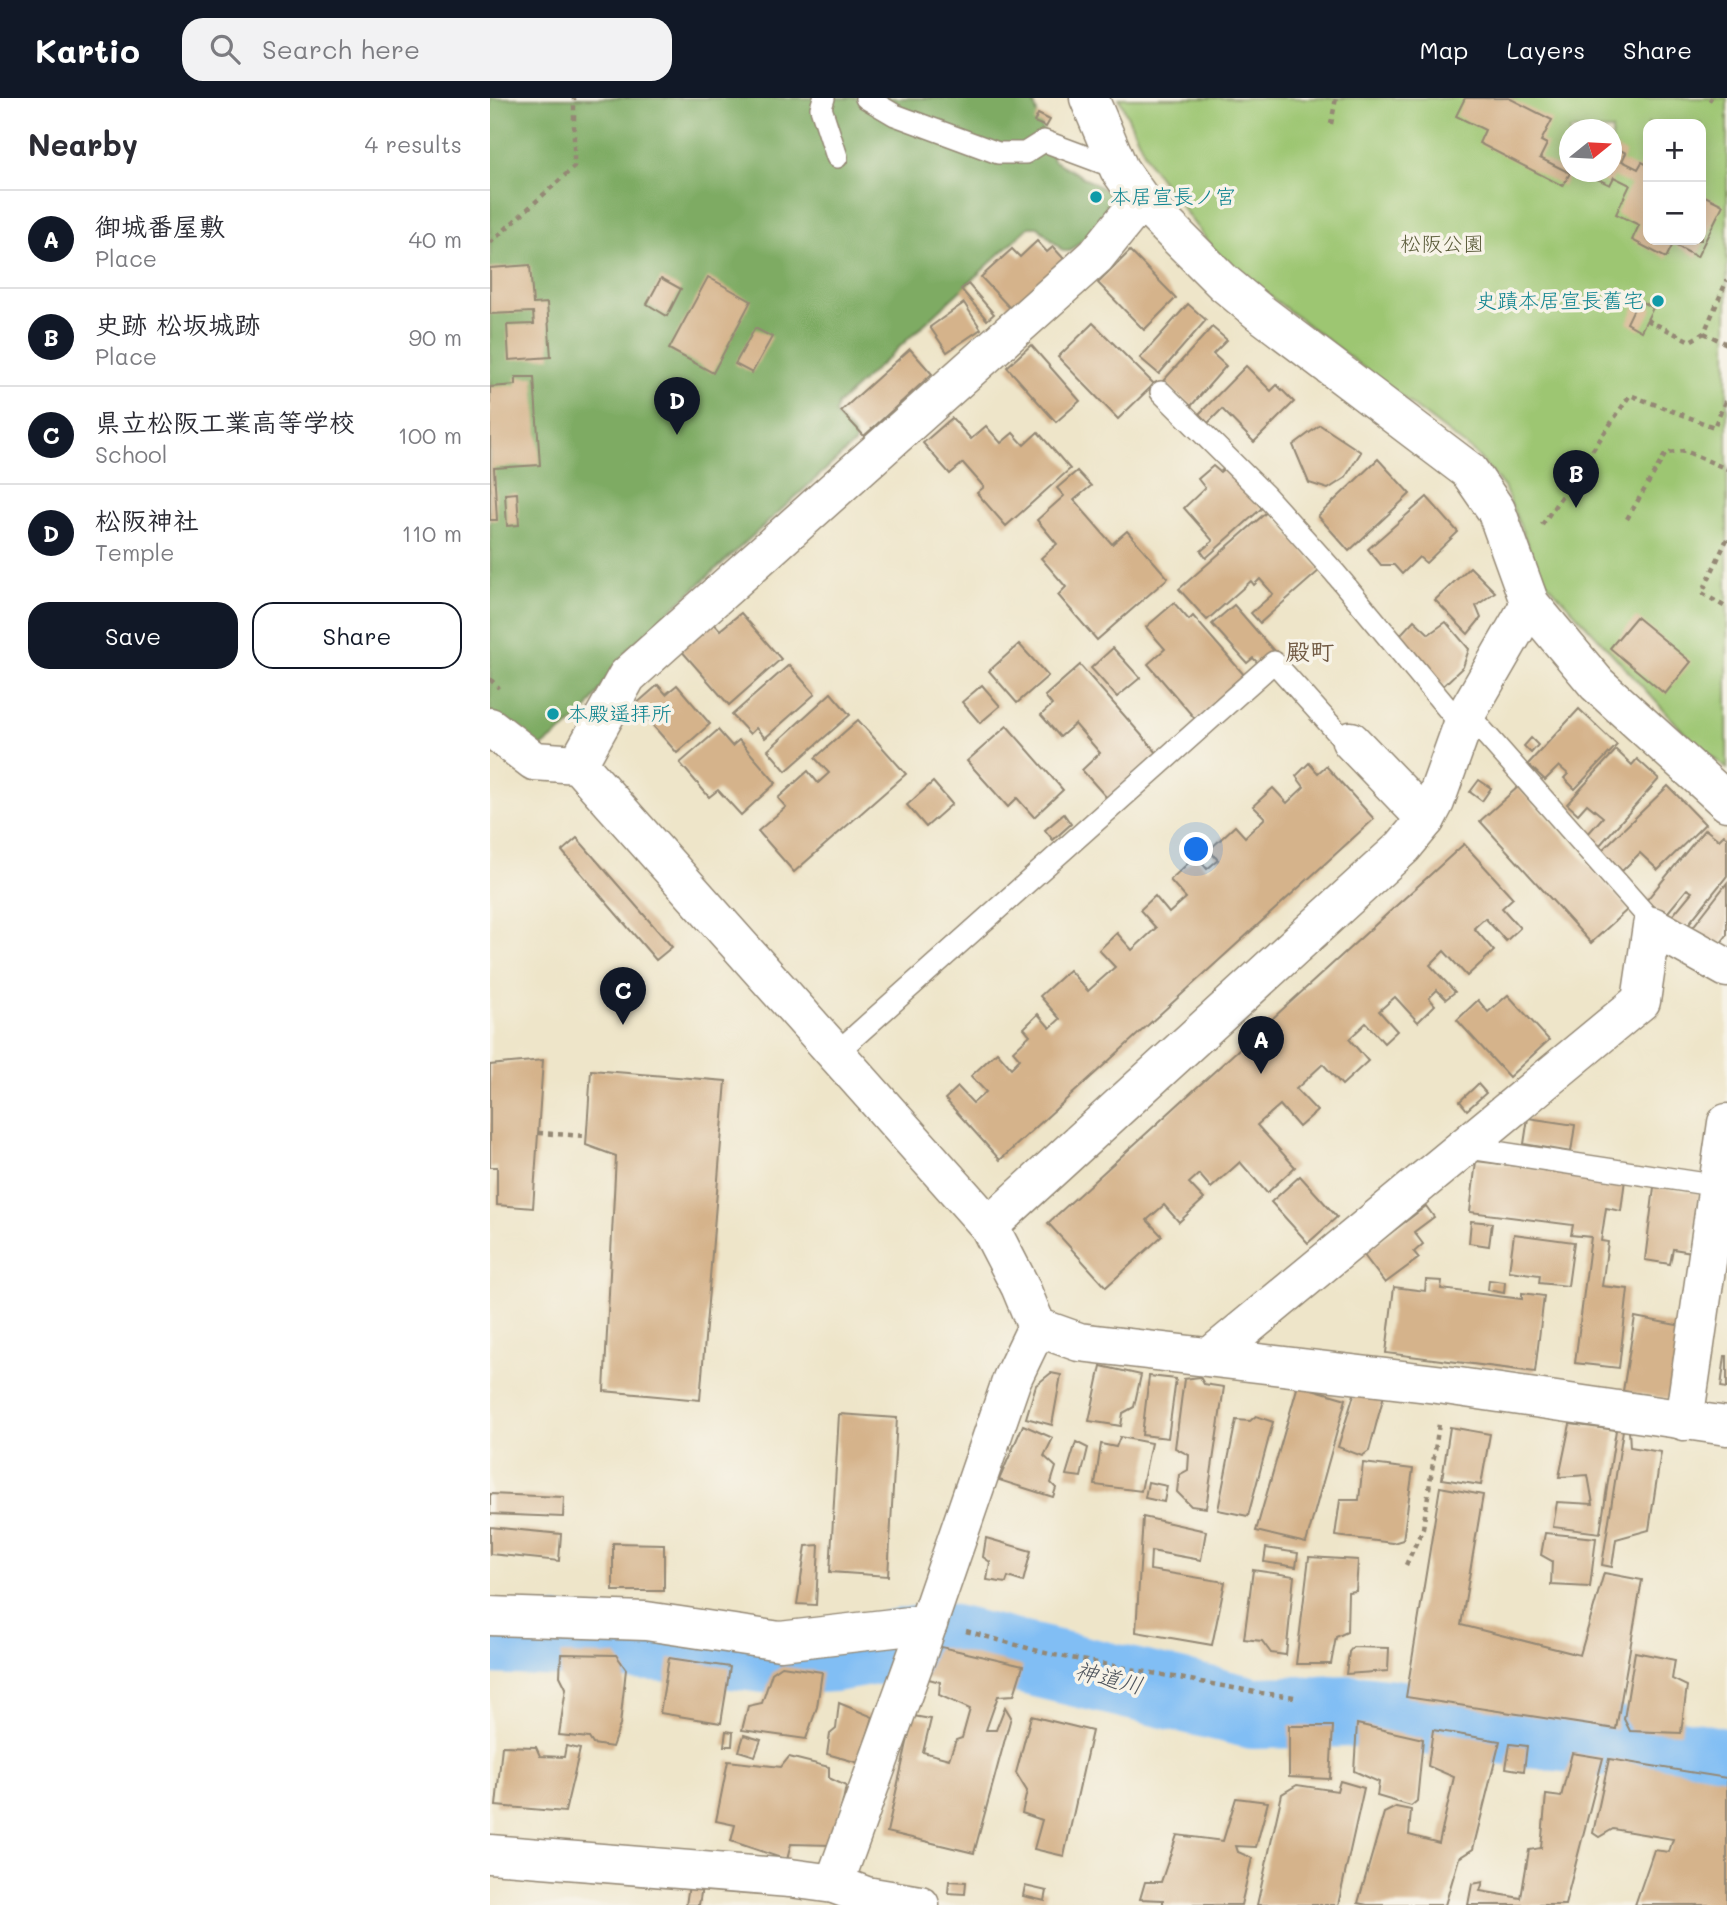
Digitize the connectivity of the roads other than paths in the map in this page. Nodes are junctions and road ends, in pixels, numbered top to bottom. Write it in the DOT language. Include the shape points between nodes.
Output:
graph roads {
  1 [pos="824,98"];
  2 [pos="866,98"];
  3 [pos="1089,98"];
  4 [pos="837,157"];
  5 [pos="1119,169"];
  6 [pos="1141,200"];
  7 [pos="1161,392"];
  8 [pos="1530,604"];
  9 [pos="1465,720"];
  10 [pos="490,727"];
  11 [pos="1351,741"];
  12 [pos="578,764"];
  13 [pos="1727,802"];
  14 [pos="1426,819"];
  15 [pos="1652,926"];
  16 [pos="1727,968"];
  17 [pos="835,1054"];
  18 [pos="1727,1123"];
  19 [pos="1463,1147"];
  20 [pos="1719,1186"];
  21 [pos="989,1226"];
  22 [pos="1037,1327"];
  23 [pos="1210,1357"];
  24 [pos="1684,1421"];
  25 [pos="1727,1426"];
  26 [pos="490,1616"];
  27 [pos="924,1635"];
  28 [pos="490,1854"];
  29 [pos="834,1884"];
  30 [pos="785,1892"];
  31 [pos="920,1905"];
  1 -- 4 [label="lane" via="821,108"];
  2 -- 5 [label="lane" via="895,115 998,153 1025,153 1044,141"];
  3 -- 5 [label="street"];
  5 -- 6 [label="street"];
  6 -- 8 [label="street" via="1259,312 1469,471 1496,510"];
  6 -- 12 [label="street" via="1096,256 627,676"];
  7 -- 9 [label="lane" via="1265,495"];
  8 -- 9 [label="street"];
  8 -- 13 [label="street" via="1597,684"];
  9 -- 14 [label="street"];
  9 -- 15 [label="lane"];
  10 -- 12 [label="street" via="534,761"];
  11 -- 14 [label="street"];
  11 -- 17 [label="lane" via="1343,739 1274,663"];
  12 -- 17 [label="street"];
  14 -- 21 [label="street" via="1403,847"];
  15 -- 16 [label="street"];
  15 -- 19 [label="street" via="1641,1001"];
  17 -- 21 [label="street"];
  18 -- 20 [label="street"];
  19 -- 20 [label="lane"];
  19 -- 23 [label="street"];
  20 -- 24 [label="street"];
  21 -- 22 [label="street"];
  22 -- 23 [label="street" via="1079,1342"];
  22 -- 27 [label="street" via="1012,1378"];
  23 -- 24 [label="street" via="1444,1385"];
  24 -- 25 [label="street"];
  26 -- 27 [label="street" via="646,1621 780,1641"];
  27 -- 29 [label="street"];
  28 -- 30 [label="street" via="710,1870"];
  29 -- 30 [label="street"];
  29 -- 31 [label="street" via="866,1896"];
}
